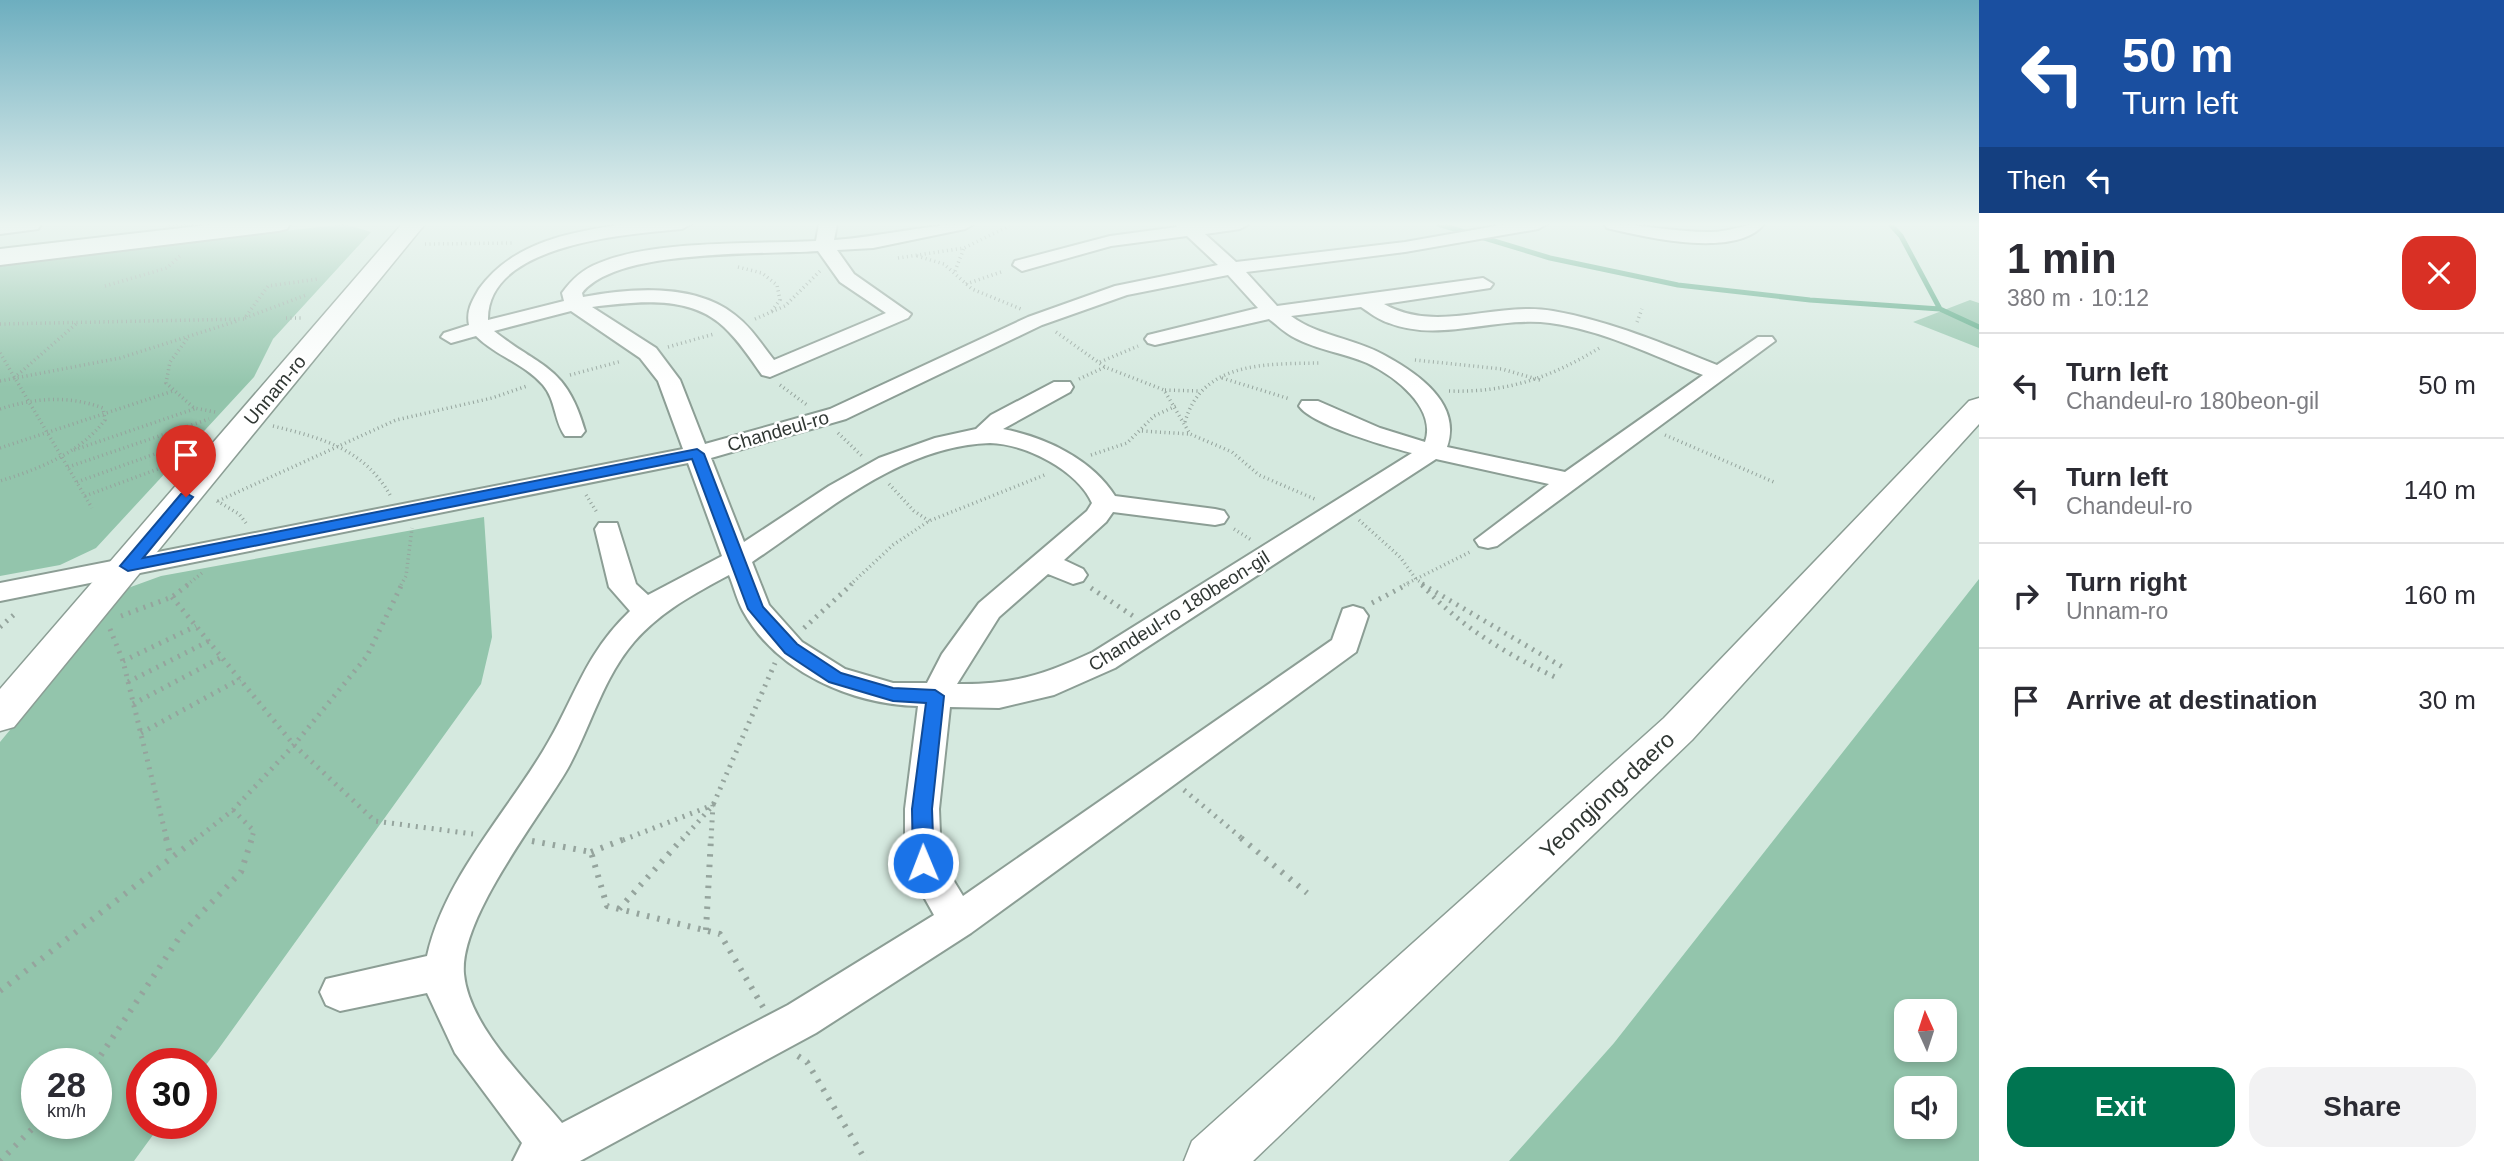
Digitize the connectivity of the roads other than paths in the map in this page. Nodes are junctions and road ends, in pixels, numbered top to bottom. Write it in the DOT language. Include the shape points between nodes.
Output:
graph roads {
  1 [pos="380,278"];
  2 [pos="498,278"];
  3 [pos="584,278"];
  4 [pos="850,278"];
  5 [pos="1181,278"];
  6 [pos="1241,278"];
  7 [pos="1483,284"];
  8 [pos="1364,301"];
  9 [pos="575,304"];
  10 [pos="1272,312"];
  11 [pos="481,328"];
  12 [pos="451,337"];
  13 [pos="1156,339"];
  14 [pos="1765,341"];
  15 [pos="1719,374"];
  16 [pos="1062,387"];
  17 [pos="1310,406"];
  18 [pos="1979,407"];
  19 [pos="573,431"];
  20 [pos="983,436"];
  21 [pos="1434,450"];
  22 [pos="697,454"];
  23 [pos="1570,481"];
  24 [pos="1105,503"];
  25 [pos="1215,517"];
  26 [pos="607,529"];
  27 [pos="1488,540"];
  28 [pos="737,559"];
  29 [pos="128,566"];
  30 [pos="8,602"];
  31 [pos="647,611"];
  32 [pos="1353,616"];
  33 [pos="935,696"];
  34 [pos="0,716"];
  35 [pos="958,921"];
  36 [pos="444,971"];
  37 [pos="340,992"];
  38 [pos="546,1156"];
  39 [pos="1212,1161"];
  1 -- 29 [label="street, Unnam-ro"];
  2 -- 11 [label="street" via="478,313"];
  3 -- 9 [label="street" via="572,293"];
  4 -- 9 [label="street" via="909,319 771,374 731,323 706,307 650,297"];
  5 -- 22 [label="street, Chandeul-ro" via="1122,290 1035,321 838,414"];
  6 -- 10 [label="street"];
  7 -- 8 [label="street"];
  8 -- 10 [label="street"];
  8 -- 15 [label="street" via="1396,318 1430,325 1521,314 1552,317 1624,336"];
  9 -- 11 [label="street"];
  9 -- 22 [label="street, Chandeul-ro 180beon-gil" via="648,353 669,380"];
  10 -- 13 [label="street"];
  10 -- 21 [label="street" via="1301,334 1376,359 1426,396 1441,430"];
  11 -- 12 [label="street"];
  11 -- 19 [label="street" via="554,380 566,402"];
  14 -- 15 [label="street"];
  15 -- 23 [label="street"];
  16 -- 20 [label="street" via="999,420"];
  17 -- 21 [label="street" via="1335,420"];
  18 -- 39 [label="street, Yeongjong-daero" via="1678,729"];
  20 -- 24 [label="street" via="1022,441 1055,457 1085,474"];
  20 -- 28 [label="street" via="937,444 883,464"];
  21 -- 23 [label="street"];
  21 -- 33 [label="street, Chandeul-ro 180beon-gil" via="1104,660 1054,684 999,696"];
  22 -- 28 [label="street, Chandeul-ro 180beon-gil"];
  22 -- 29 [label="street, Chandeul-ro"];
  23 -- 27 [label="street"];
  24 -- 25 [label="street"];
  24 -- 33 [label="street" via="1059,569 989,610"];
  26 -- 31 [label="street" via="623,587"];
  28 -- 31 [label="street"];
  28 -- 33 [label="street, Chandeul-ro 180beon-gil" via="756,609 791,649 835,677 893,694"];
  29 -- 30 [label="street, Chandeul-ro"];
  29 -- 34 [label="street, Unnam-ro"];
  31 -- 36 [label="street" via="614,646 592,679 577,720 456,927"];
  32 -- 35 [label="street" via="1345,645"];
  33 -- 35 [label="street" via="922,809 923,863"];
  35 -- 38 [label="street" via="802,1019"];
  36 -- 37 [label="street"];
  36 -- 38 [label="street" via="448,998 465,1034"];
}
